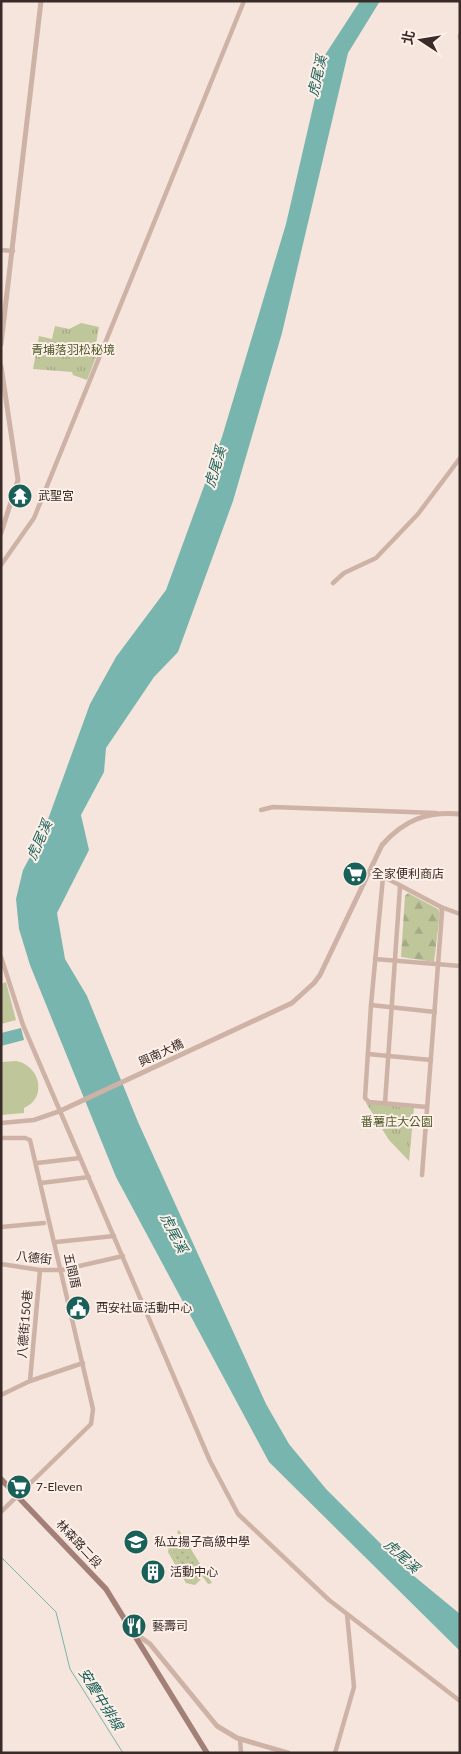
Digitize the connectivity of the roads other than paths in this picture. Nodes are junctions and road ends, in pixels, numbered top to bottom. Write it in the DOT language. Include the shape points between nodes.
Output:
graph roads {
  1 [pos="41,1"];
  2 [pos="244,1"];
  3 [pos="460,35"];
  4 [pos="460,38"];
  5 [pos="1,250"];
  6 [pos="13,251"];
  7 [pos="8,285"];
  8 [pos="1,287"];
  9 [pos="1,344"];
  10 [pos="1,366"];
  11 [pos="460,458"];
  12 [pos="1,533"];
  13 [pos="1,565"];
  14 [pos="333,583"];
  15 [pos="261,810"];
  16 [pos="436,813"];
  17 [pos="460,814"];
  18 [pos="371,870"];
  19 [pos="383,877"];
  20 [pos="400,887"];
  21 [pos="441,907"];
  22 [pos="460,914"];
  23 [pos="1,957"];
  24 [pos="376,959"];
  25 [pos="396,960"];
  26 [pos="438,964"];
  27 [pos="460,966"];
  28 [pos="371,1006"];
  29 [pos="393,1007"];
  30 [pos="435,1012"];
  31 [pos="368,1054"];
  32 [pos="389,1056"];
  33 [pos="431,1060"];
  34 [pos="385,1103"];
  35 [pos="427,1107"];
  36 [pos="60,1111"];
  37 [pos="1,1123"];
  38 [pos="1,1138"];
  39 [pos="80,1158"];
  40 [pos="37,1162"];
  41 [pos="422,1175"];
  42 [pos="88,1177"];
  43 [pos="42,1182"];
  44 [pos="44,1223"];
  45 [pos="1,1226"];
  46 [pos="114,1236"];
  47 [pos="56,1242"];
  48 [pos="123,1256"];
  49 [pos="1,1264"];
  50 [pos="40,1270"];
  51 [pos="62,1270"];
  52 [pos="83,1364"];
  53 [pos="30,1380"];
  54 [pos="1,1395"];
  55 [pos="1,1479"];
  56 [pos="18,1496"];
  57 [pos="1,1512"];
  58 [pos="347,1614"];
  59 [pos="131,1630"];
  60 [pos="460,1701"];
  61 [pos="240,1739"];
  62 [pos="207,1753"];
  63 [pos="241,1753"];
  64 [pos="288,1753"];
  65 [pos="335,1753"];
  1 -- 6 [label="street"];
  2 -- 13 [label="street" via="34,518"];
  3 -- 4 [label="street"];
  5 -- 6 [label="street"];
  6 -- 7 [label="street"];
  7 -- 8 [label="street"];
  7 -- 9 [label="street"];
  10 -- 12 [label="street" via="18,480"];
  11 -- 14 [label="street" via="418,514 376,558 344,573"];
  15 -- 16 [label="street" via="272,807"];
  16 -- 17 [label="street"];
  16 -- 18 [label="street, 興南大橋" via="423,816 393,833 382,845"];
  18 -- 19 [label="street"];
  18 -- 36 [label="street, 興南大橋" via="314,983 292,1003"];
  19 -- 20 [label="street"];
  19 -- 24 [label="street"];
  20 -- 21 [label="street"];
  20 -- 25 [label="street"];
  21 -- 22 [label="street"];
  21 -- 26 [label="street"];
  23 -- 36 [label="street" via="24,1025"];
  24 -- 25 [label="street"];
  24 -- 28 [label="street"];
  25 -- 26 [label="street"];
  25 -- 29 [label="street"];
  26 -- 27 [label="street"];
  26 -- 30 [label="street"];
  28 -- 29 [label="street"];
  28 -- 31 [label="street"];
  29 -- 30 [label="street"];
  29 -- 32 [label="street"];
  30 -- 33 [label="street"];
  31 -- 32 [label="street"];
  31 -- 34 [label="street" via="365,1098 369,1102"];
  32 -- 33 [label="street"];
  32 -- 34 [label="street"];
  33 -- 35 [label="street"];
  34 -- 35 [label="street"];
  35 -- 41 [label="street"];
  36 -- 37 [label="street" via="34,1120"];
  36 -- 39 [label="street"];
  38 -- 40 [label="street, 五間厝" via="30,1140"];
  39 -- 40 [label="street"];
  39 -- 42 [label="street"];
  40 -- 43 [label="street, 五間厝"];
  42 -- 43 [label="street"];
  42 -- 46 [label="street"];
  43 -- 47 [label="street, 五間厝"];
  44 -- 45 [label="street"];
  46 -- 47 [label="street"];
  46 -- 48 [label="street"];
  47 -- 51 [label="street, 五間厝"];
  48 -- 51 [label="street, 八德街"];
  48 -- 58 [label="street" via="210,1461 238,1514"];
  49 -- 50 [label="street, 八德街"];
  50 -- 51 [label="street, 八德街"];
  50 -- 53 [label="street, 八德街150巷"];
  51 -- 52 [label="street, 五間厝"];
  52 -- 53 [label="street"];
  52 -- 56 [label="street, 五間厝" via="93,1403 91,1424"];
  53 -- 54 [label="street"];
  55 -- 56 [label="main road, 林森路二段"];
  56 -- 57 [label="street, 五間厝"];
  56 -- 59 [label="main road, 林森路二段" via="97,1578"];
  58 -- 60 [label="street"];
  58 -- 65 [label="street" via="354,1687"];
  59 -- 61 [label="street" via="150,1644 217,1726"];
  59 -- 62 [label="main road, 林森路二段"];
  61 -- 63 [label="street"];
  61 -- 64 [label="street"];
}
